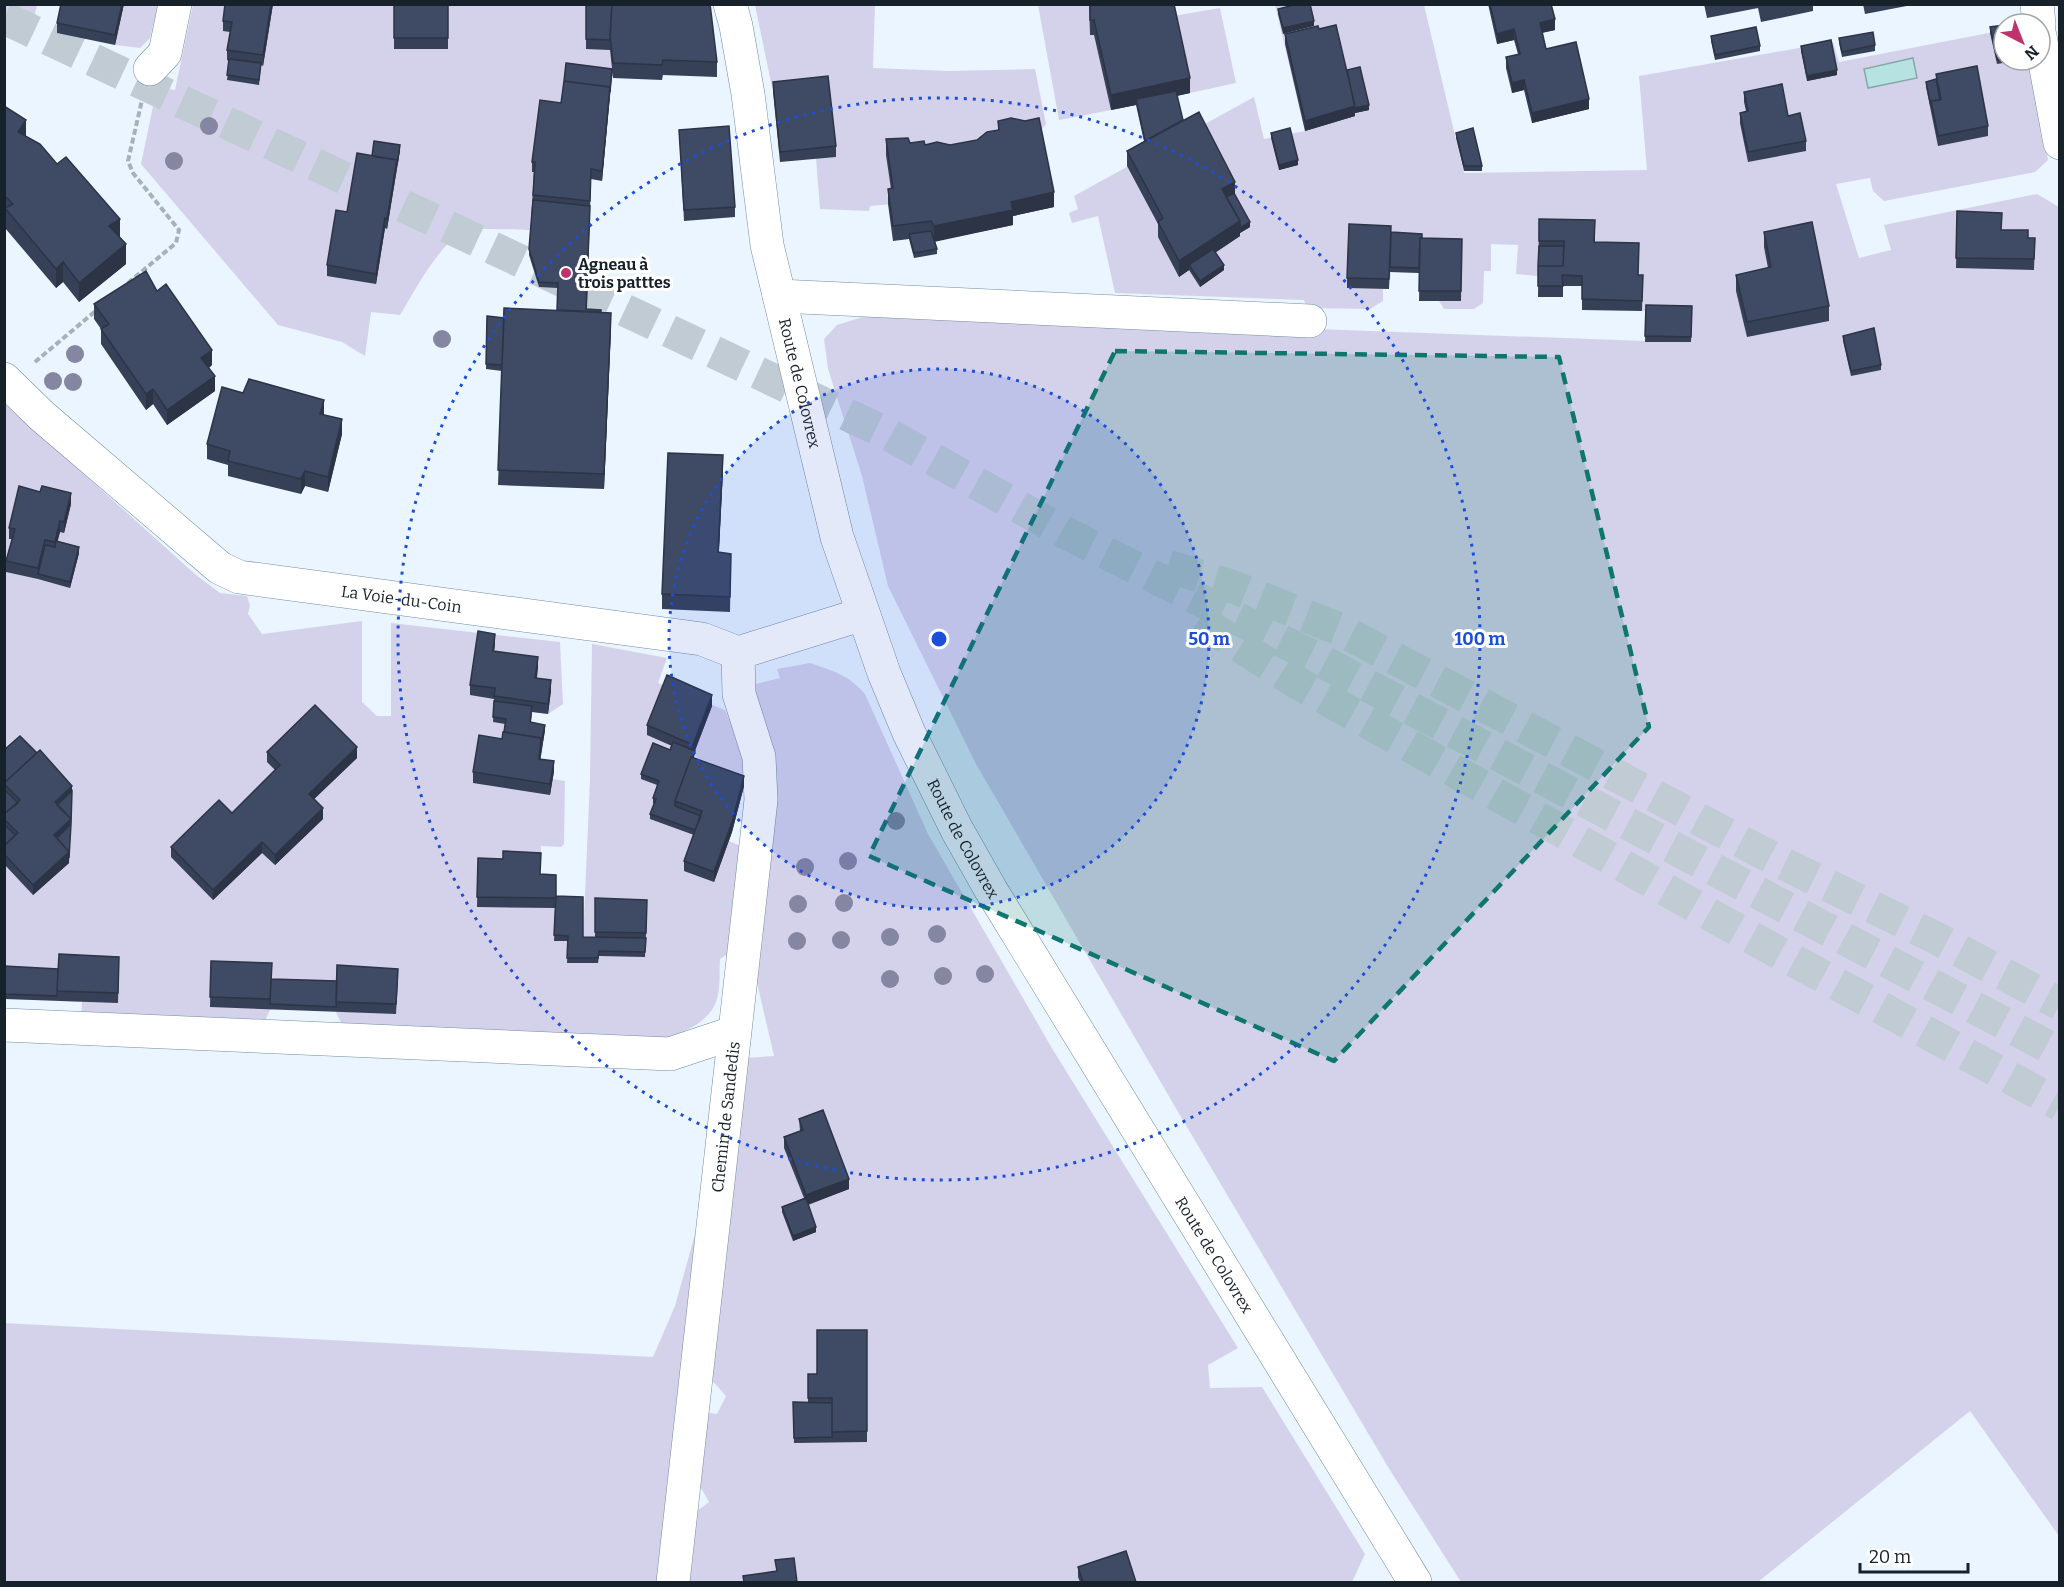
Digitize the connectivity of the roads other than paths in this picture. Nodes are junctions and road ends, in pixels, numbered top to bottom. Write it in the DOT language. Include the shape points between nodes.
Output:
graph roads {
  1 [pos="176,4"];
  2 [pos="730,4"];
  3 [pos="150,69"];
  4 [pos="2047,72"];
  5 [pos="2060,143"];
  6 [pos="779,296"];
  7 [pos="1310,321"];
  8 [pos="8,382"];
  9 [pos="863,614"];
  10 [pos="738,653"];
  11 [pos="4,1026"];
  12 [pos="733,1034"];
  13 [pos="673,1582"];
  14 [pos="1416,1582"];
  1 -- 3 [label="street" via="165,53"];
  2 -- 6 [label="street, Route de Colovrex" via="748,94 765,234"];
  4 -- 5 [label="street"];
  6 -- 7 [label="street"];
  6 -- 9 [label="street, Route de Colovrex" via="837,537"];
  8 -- 10 [label="street, La Voie-du-Coin" via="42,416 220,568 239,577 702,639"];
  9 -- 10 [label="street"];
  9 -- 14 [label="street, Route de Colovrex" via="905,723 957,830"];
  10 -- 12 [label="street, Chemin de Sandedis" via="739,694 759,757 761,800"];
  11 -- 12 [label="street" via="670,1054"];
  12 -- 13 [label="street, Chemin de Sandedis"];
}
